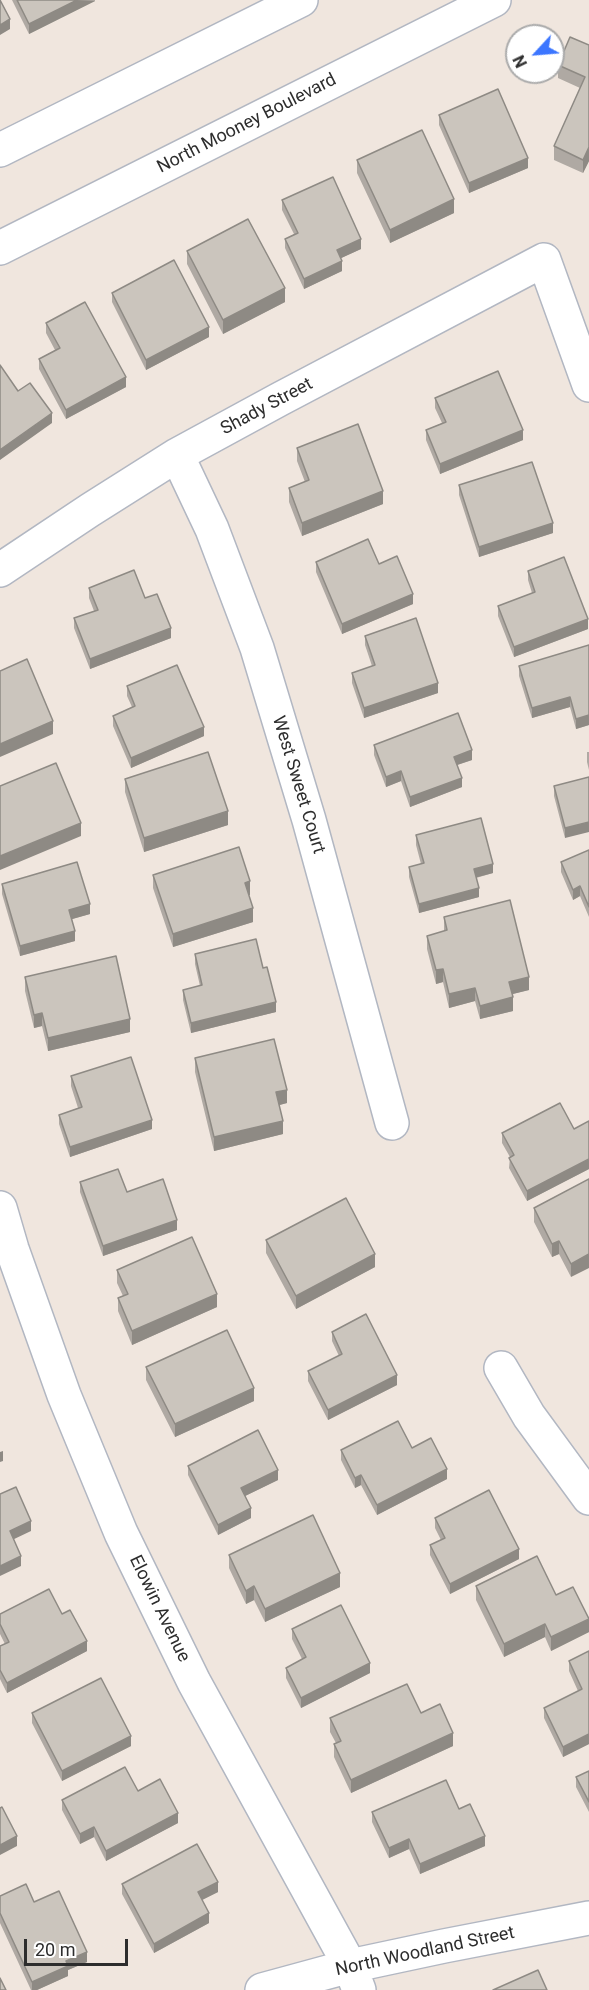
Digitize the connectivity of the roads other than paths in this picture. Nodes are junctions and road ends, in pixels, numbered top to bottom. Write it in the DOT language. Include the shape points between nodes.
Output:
graph roads {
  1 [pos="301,0"];
  2 [pos="494,0"];
  3 [pos="0,150"];
  4 [pos="0,248"];
  5 [pos="589,385"];
  6 [pos="177,455"];
  7 [pos="0,570"];
  8 [pos="392,1123"];
  9 [pos="0,1208"];
  10 [pos="501,1368"];
  11 [pos="589,1498"];
  12 [pos="589,1918"];
  13 [pos="355,1978"];
  14 [pos="262,1990"];
  1 -- 3 [label="street"];
  2 -- 4 [label="street, North Mooney Boulevard"];
  5 -- 6 [label="street, Shady Street" via="543,260"];
  6 -- 7 [label="street, Shady Street"];
  6 -- 8 [label="street, West Sweet Court" via="212,529 257,648"];
  9 -- 13 [label="street, Elowin Avenue" via="64,1395 121,1533 194,1682"];
  10 -- 11 [label="street" via="529,1416"];
  12 -- 13 [label="street, North Woodland Street" via="444,1946"];
  13 -- 14 [label="street, North Woodland Street"];
}
